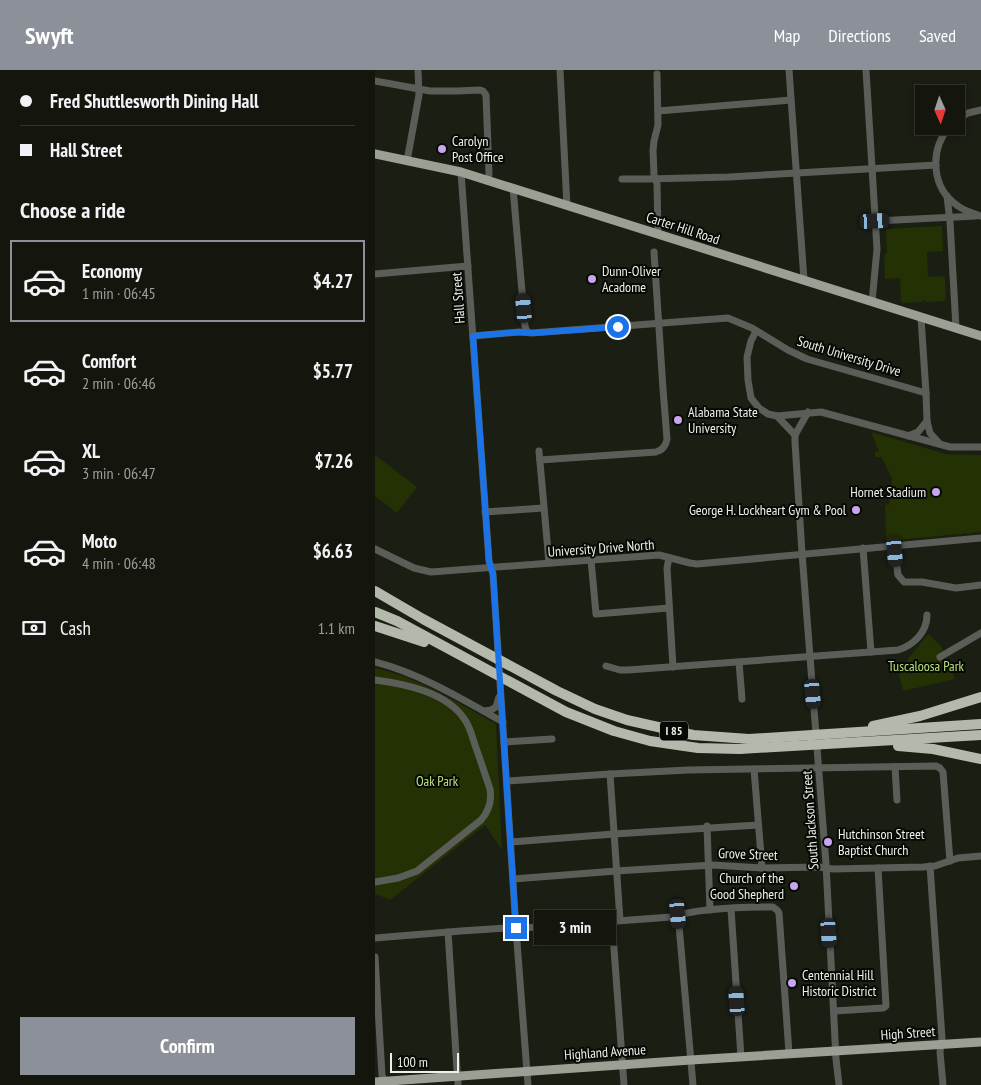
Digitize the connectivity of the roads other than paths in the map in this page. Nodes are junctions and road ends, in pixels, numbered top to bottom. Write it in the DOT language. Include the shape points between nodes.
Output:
graph roads {
  1 [pos="418,70"];
  2 [pos="560,70"];
  3 [pos="789,70"];
  4 [pos="865,70"];
  5 [pos="657,74"];
  6 [pos="375,81"];
  7 [pos="419,89"];
  8 [pos="791,100"];
  9 [pos="981,110"];
  10 [pos="658,111"];
  11 [pos="965,116"];
  12 [pos="944,135"];
  13 [pos="375,154"];
  14 [pos="407,161"];
  15 [pos="936,165"];
  16 [pos="872,169"];
  17 [pos="461,172"];
  18 [pos="796,173"];
  19 [pos="622,179"];
  20 [pos="655,179"];
  21 [pos="488,180"];
  22 [pos="513,188"];
  23 [pos="947,196"];
  24 [pos="567,206"];
  25 [pos="981,216"];
  26 [pos="949,218"];
  27 [pos="875,221"];
  28 [pos="658,234"];
  29 [pos="654,252"];
  30 [pos="468,266"];
  31 [pos="375,274"];
  32 [pos="804,280"];
  33 [pos="872,302"];
  34 [pos="921,318"];
  35 [pos="658,324"];
  36 [pos="956,328"];
  37 [pos="756,331"];
  38 [pos="527,332"];
  39 [pos="473,336"];
  40 [pos="981,336"];
  41 [pos="926,393"];
  42 [pos="808,412"];
  43 [pos="777,416"];
  44 [pos="927,421"];
  45 [pos="795,436"];
  46 [pos="908,436"];
  47 [pos="940,444"];
  48 [pos="981,447"];
  49 [pos="539,451"];
  50 [pos="540,460"];
  51 [pos="543,508"];
  52 [pos="485,512"];
  53 [pos="981,538"];
  54 [pos="894,545"];
  55 [pos="863,548"];
  56 [pos="375,549"];
  57 [pos="802,553"];
  58 [pos="669,558"];
  59 [pos="591,560"];
  60 [pos="549,564"];
  61 [pos="491,567"];
  62 [pos="981,585"];
  63 [pos="375,591"];
  64 [pos="375,598"];
  65 [pos="669,608"];
  66 [pos="375,612"];
  67 [pos="927,615"];
  68 [pos="423,619"];
  69 [pos="375,626"];
  70 [pos="981,633"];
  71 [pos="871,652"];
  72 [pos="810,656"];
  73 [pos="940,657"];
  74 [pos="467,660"];
  75 [pos="375,662"];
  76 [pos="739,662"];
  77 [pos="607,666"];
  78 [pos="673,666"];
  79 [pos="375,680"];
  80 [pos="501,695"];
  81 [pos="981,697"];
  82 [pos="742,699"];
  83 [pos="483,711"];
  84 [pos="503,722"];
  85 [pos="981,724"];
  86 [pos="981,735"];
  87 [pos="552,738"];
  88 [pos="833,739"];
  89 [pos="504,742"];
  90 [pos="860,743"];
  91 [pos="981,759"];
  92 [pos="895,767"];
  93 [pos="819,768"];
  94 [pos="754,769"];
  95 [pos="609,774"];
  96 [pos="507,781"];
  97 [pos="897,800"];
  98 [pos="758,825"];
  99 [pos="707,827"];
  100 [pos="614,834"];
  101 [pos="511,842"];
  102 [pos="981,856"];
  103 [pos="950,861"];
  104 [pos="709,866"];
  105 [pos="929,866"];
  106 [pos="761,868"];
  107 [pos="826,868"];
  108 [pos="878,868"];
  109 [pos="616,871"];
  110 [pos="513,879"];
  111 [pos="375,882"];
  112 [pos="731,909"];
  113 [pos="710,910"];
  114 [pos="678,914"];
  115 [pos="620,920"];
  116 [pos="612,921"];
  117 [pos="516,928"];
  118 [pos="448,932"];
  119 [pos="375,938"];
  120 [pos="375,957"];
  121 [pos="376,1010"];
  122 [pos="834,1011"];
  123 [pos="981,1042"];
  124 [pos="941,1044"];
  125 [pos="836,1052"];
  126 [pos="789,1053"];
  127 [pos="741,1056"];
  128 [pos="691,1060"];
  129 [pos="623,1065"];
  130 [pos="527,1071"];
  131 [pos="458,1081"];
  132 [pos="382,1083"];
  133 [pos="528,1085"];
  134 [pos="624,1085"];
  135 [pos="693,1085"];
  136 [pos="839,1085"];
  137 [pos="943,1085"];
  1 -- 7 [label="street"];
  2 -- 24 [label="street"];
  3 -- 8 [label="street"];
  4 -- 16 [label="street"];
  5 -- 10 [label="street"];
  6 -- 7 [label="street"];
  7 -- 14 [label="street"];
  7 -- 21 [label="street" via="483,91 486,95"];
  8 -- 10 [label="street"];
  8 -- 18 [label="street"];
  9 -- 11 [label="street"];
  10 -- 20 [label="street" via="658,128 653,142"];
  12 -- 15 [label="street" via="938,146"];
  13 -- 14 [label="main road, Carter Hill Road"];
  14 -- 17 [label="main road, Carter Hill Road"];
  15 -- 16 [label="street"];
  15 -- 23 [label="street" via="938,180"];
  16 -- 18 [label="street"];
  16 -- 27 [label="street"];
  17 -- 21 [label="main road, Carter Hill Road"];
  17 -- 30 [label="street, Hall Street"];
  18 -- 20 [label="street"];
  18 -- 32 [label="street"];
  19 -- 20 [label="street"];
  20 -- 28 [label="street"];
  21 -- 22 [label="main road, Carter Hill Road"];
  22 -- 24 [label="main road, Carter Hill Road"];
  22 -- 38 [label="street"];
  23 -- 25 [label="street" via="958,206"];
  23 -- 26 [label="street"];
  24 -- 28 [label="main road, Carter Hill Road"];
  25 -- 26 [label="street"];
  26 -- 27 [label="street"];
  26 -- 36 [label="street"];
  27 -- 33 [label="street" via="877,249"];
  28 -- 32 [label="main road, Carter Hill Road"];
  29 -- 35 [label="street"];
  30 -- 31 [label="street"];
  30 -- 39 [label="street, Hall Street"];
  32 -- 33 [label="main road, Carter Hill Road"];
  33 -- 34 [label="main road, Carter Hill Road"];
  34 -- 36 [label="main road, Carter Hill Road"];
  34 -- 41 [label="street"];
  35 -- 37 [label="street, South University Drive" via="728,318"];
  35 -- 38 [label="street, South University Drive"];
  35 -- 50 [label="street" via="667,439 664,447 656,452"];
  36 -- 40 [label="main road, Carter Hill Road"];
  37 -- 41 [label="street, South University Drive" via="807,359"];
  37 -- 43 [label="street" via="747,357 750,393 759,408"];
  38 -- 39 [label="street, South University Drive"];
  39 -- 52 [label="street, Hall Street"];
  41 -- 44 [label="street"];
  42 -- 43 [label="street"];
  42 -- 45 [label="street"];
  42 -- 46 [label="street" via="827,413"];
  43 -- 45 [label="street"];
  44 -- 46 [label="street" via="918,432"];
  44 -- 47 [label="street" via="930,433"];
  45 -- 57 [label="street, South Jackson Street"];
  46 -- 47 [label="street"];
  47 -- 48 [label="street"];
  49 -- 50 [label="street"];
  50 -- 51 [label="street"];
  51 -- 52 [label="street"];
  51 -- 60 [label="street"];
  52 -- 61 [label="street, Hall Street"];
  53 -- 54 [label="street, University Drive North"];
  54 -- 55 [label="street, University Drive North"];
  54 -- 62 [label="street" via="898,575 904,582 956,588"];
  55 -- 57 [label="street, University Drive North"];
  55 -- 71 [label="street"];
  56 -- 61 [label="street, University Drive North" via="424,571"];
  57 -- 58 [label="street, University Drive North" via="697,564"];
  57 -- 72 [label="street, South Jackson Street"];
  58 -- 59 [label="street, University Drive North" via="659,555"];
  58 -- 65 [label="street"];
  59 -- 60 [label="street, University Drive North"];
  59 -- 65 [label="street" via="596,614"];
  60 -- 61 [label="street, University Drive North"];
  61 -- 80 [label="street, Hall Street"];
  63 -- 68 [label="highway"];
  64 -- 68 [label="highway, I 85"];
  65 -- 78 [label="street"];
  66 -- 74 [label="highway, I 85"];
  67 -- 71 [label="street" via="926,625 911,645 898,650"];
  68 -- 88 [label="highway, I 85" via="557,691 627,720 693,735 749,738 798,735"];
  69 -- 74 [label="highway" via="429,643"];
  70 -- 73 [label="street"];
  71 -- 72 [label="street"];
  72 -- 76 [label="street"];
  72 -- 93 [label="street, South Jackson Street"];
  74 -- 88 [label="highway, I 85" via="565,712 650,741 740,750 800,747"];
  75 -- 83 [label="street" via="422,679"];
  76 -- 78 [label="street"];
  76 -- 82 [label="street"];
  77 -- 78 [label="street" via="620,670"];
  79 -- 111 [label="street" via="421,689 454,707 468,724 491,794 489,808 481,820 427,864 393,880"];
  80 -- 83 [label="street" via="496,707"];
  80 -- 84 [label="street, Hall Street"];
  81 -- 88 [label="highway"];
  83 -- 84 [label="street"];
  84 -- 89 [label="street, Hall Street"];
  85 -- 88 [label="highway, I 85"];
  86 -- 90 [label="highway, I 85"];
  87 -- 89 [label="street"];
  88 -- 90 [label="highway, I 85"];
  89 -- 96 [label="street, Hall Street"];
  90 -- 91 [label="highway" via="933,749"];
  92 -- 93 [label="street"];
  92 -- 97 [label="street"];
  92 -- 103 [label="street" via="936,766 943,772"];
  93 -- 94 [label="street"];
  93 -- 107 [label="street, South Jackson Street"];
  94 -- 95 [label="street"];
  94 -- 98 [label="street"];
  95 -- 96 [label="street"];
  95 -- 100 [label="street"];
  96 -- 101 [label="street, Hall Street"];
  98 -- 99 [label="street"];
  98 -- 106 [label="street"];
  99 -- 100 [label="street"];
  99 -- 104 [label="street"];
  100 -- 101 [label="street"];
  100 -- 109 [label="street"];
  101 -- 110 [label="street, Hall Street"];
  102 -- 103 [label="street, Grove Street"];
  103 -- 105 [label="street, Grove Street"];
  104 -- 106 [label="street, Grove Street"];
  104 -- 109 [label="street, Grove Street"];
  104 -- 113 [label="street"];
  105 -- 108 [label="street, Grove Street"];
  105 -- 124 [label="street"];
  106 -- 107 [label="street, Grove Street"];
  107 -- 108 [label="street, Grove Street"];
  107 -- 122 [label="street, South Jackson Street"];
  108 -- 122 [label="street" via="886,1006"];
  109 -- 110 [label="street, Grove Street"];
  109 -- 115 [label="street"];
  110 -- 117 [label="street, Hall Street"];
  112 -- 113 [label="street"];
  112 -- 126 [label="street" via="766,907 779,912"];
  112 -- 127 [label="street"];
  113 -- 114 [label="street"];
  114 -- 115 [label="street"];
  114 -- 128 [label="street"];
  115 -- 116 [label="street"];
  116 -- 117 [label="street"];
  116 -- 129 [label="street"];
  117 -- 118 [label="street"];
  117 -- 130 [label="street, Hall Street"];
  118 -- 119 [label="street"];
  118 -- 131 [label="street"];
  120 -- 121 [label="street"];
  121 -- 132 [label="street"];
  122 -- 125 [label="street, South Jackson Street"];
  123 -- 124 [label="main road, High Street"];
  124 -- 125 [label="main road, High Street"];
  124 -- 137 [label="street"];
  125 -- 126 [label="main road, Highland Avenue"];
  125 -- 136 [label="street, South Jackson Street"];
  126 -- 127 [label="main road, Highland Avenue"];
  127 -- 128 [label="main road, Highland Avenue"];
  128 -- 129 [label="main road, Highland Avenue"];
  128 -- 135 [label="street"];
  129 -- 130 [label="main road, Highland Avenue"];
  129 -- 134 [label="street"];
  130 -- 131 [label="main road, Highland Avenue"];
  130 -- 133 [label="street, Hall Street"];
  131 -- 132 [label="main road, Highland Avenue"];
}
